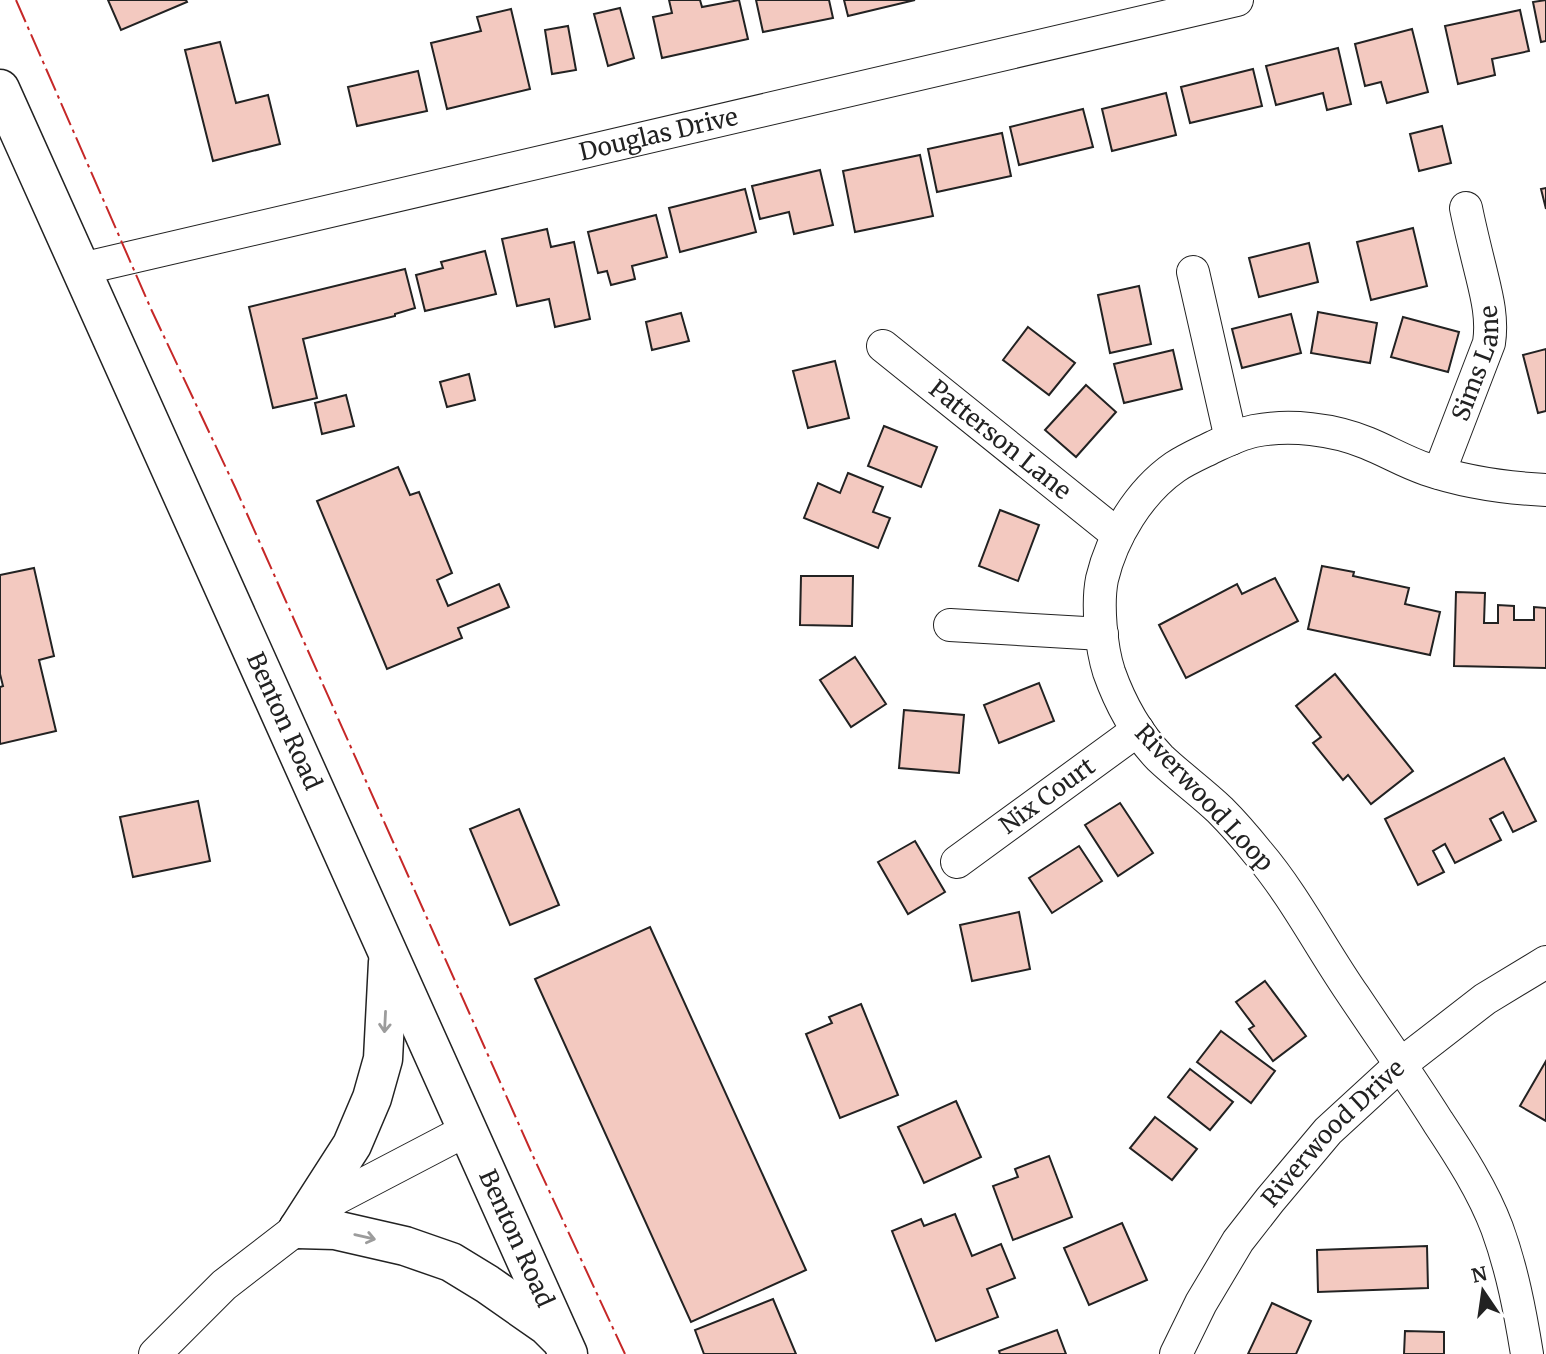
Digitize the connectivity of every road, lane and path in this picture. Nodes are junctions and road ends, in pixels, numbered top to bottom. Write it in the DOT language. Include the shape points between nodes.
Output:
graph roads {
  1 [pos="1237,0"];
  2 [pos="0,89"];
  3 [pos="1466,208"];
  4 [pos="81,269"];
  5 [pos="1193,272"];
  6 [pos="883,346"];
  7 [pos="1231,439"];
  8 [pos="1439,473"];
  9 [pos="1546,490"];
  10 [pos="1118,535"];
  11 [pos="950,625"];
  12 [pos="1102,634"];
  13 [pos="1138,730"];
  14 [pos="957,862"];
  15 [pos="388,954"];
  16 [pos="1546,962"];
  17 [pos="1401,1064"];
  18 [pos="467,1130"];
  19 [pos="298,1229"];
  20 [pos="566,1348"];
  21 [pos="155,1354"];
  22 [pos="1176,1354"];
  23 [pos="1527,1354"];
  1 -- 4 [label="street, Douglas Drive"];
  2 -- 4 [label="main road, Benton Road"];
  3 -- 8 [label="street, Sims Lane" via="1491,329"];
  4 -- 15 [label="main road, Benton Road"];
  5 -- 7 [label="street"];
  6 -- 10 [label="street, Patterson Lane"];
  7 -- 8 [label="street, Riverwood Loop" via="1281,429 1335,433"];
  7 -- 10 [label="street, Riverwood Loop" via="1175,467 1153,486"];
  8 -- 9 [label="street, Riverwood Loop"];
  10 -- 12 [label="street, Riverwood Loop" via="1102,579"];
  11 -- 12 [label="street"];
  12 -- 13 [label="street, Riverwood Loop" via="1109,670"];
  13 -- 14 [label="street, Nix Court"];
  13 -- 17 [label="street, Riverwood Loop" via="1262,857"];
  15 -- 18 [label="main road, Benton Road"];
  15 -- 19 [label="main road, one-way" via="383,1059 372,1098 352,1145"];
  16 -- 17 [label="street, Riverwood Drive" via="1485,999"];
  17 -- 22 [label="street, Riverwood Drive" via="1328,1131 1238,1241"];
  17 -- 23 [label="street, Riverwood Loop" via="1455,1147 1496,1225 1512,1274"];
  18 -- 19 [label="street" via="337,1198"];
  18 -- 20 [label="main road, Benton Road"];
  19 -- 20 [label="main road, one-way" via="335,1230 451,1262 547,1326"];
  19 -- 21 [label="street" via="225,1285"];
}
